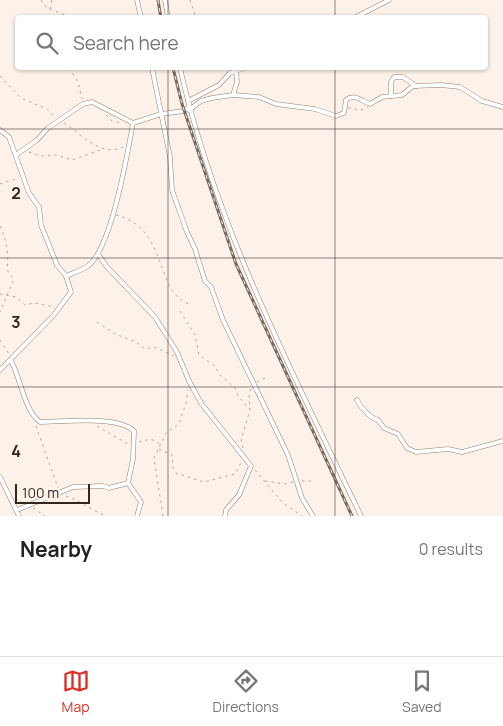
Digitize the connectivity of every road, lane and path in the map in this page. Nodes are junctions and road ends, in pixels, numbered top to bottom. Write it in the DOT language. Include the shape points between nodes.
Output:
graph roads {
  1 [pos="41,0"];
  2 [pos="52,0"];
  3 [pos="137,0"];
  4 [pos="164,0"];
  5 [pos="190,0"];
  6 [pos="389,0"];
  7 [pos="50,10"];
  8 [pos="53,11"];
  9 [pos="52,15"];
  10 [pos="65,15"];
  11 [pos="140,15"];
  12 [pos="167,15"];
  13 [pos="195,15"];
  14 [pos="360,15"];
  15 [pos="152,70"];
  16 [pos="180,70"];
  17 [pos="236,71"];
  18 [pos="416,86"];
  19 [pos="233,95"];
  20 [pos="392,96"];
  21 [pos="188,101"];
  22 [pos="370,104"];
  23 [pos="503,107"];
  24 [pos="189,109"];
  25 [pos="345,109"];
  26 [pos="161,114"];
  27 [pos="133,123"];
  28 [pos="0,130"];
  29 [pos="104,148"];
  30 [pos="22,149"];
  31 [pos="16,155"];
  32 [pos="22,177"];
  33 [pos="0,184"];
  34 [pos="113,215"];
  35 [pos="0,226"];
  36 [pos="98,254"];
  37 [pos="66,276"];
  38 [pos="0,294"];
  39 [pos="7,297"];
  40 [pos="189,304"];
  41 [pos="59,308"];
  42 [pos="0,312"];
  43 [pos="180,312"];
  44 [pos="97,322"];
  45 [pos="0,340"];
  46 [pos="12,360"];
  47 [pos="180,360"];
  48 [pos="0,370"];
  49 [pos="264,378"];
  50 [pos="189,381"];
  51 [pos="255,384"];
  52 [pos="357,400"];
  53 [pos="250,410"];
  54 [pos="93,422"];
  55 [pos="37,426"];
  56 [pos="503,441"];
  57 [pos="134,444"];
  58 [pos="160,445"];
  59 [pos="159,449"];
  60 [pos="243,457"];
  61 [pos="251,466"];
  62 [pos="0,477"];
  63 [pos="264,481"];
  64 [pos="296,481"];
  65 [pos="311,481"];
  66 [pos="128,483"];
  67 [pos="60,492"];
  68 [pos="17,510"];
  69 [pos="19,516"];
  70 [pos="107,516"];
  71 [pos="137,516"];
  72 [pos="163,516"];
  73 [pos="225,516"];
  74 [pos="302,516"];
  75 [pos="313,516"];
  76 [pos="361,516"];
  1 -- 7 [label="path"];
  2 -- 7 [label="path"];
  3 -- 11 [label="street"];
  4 -- 12 [label="street"];
  5 -- 13 [label="path"];
  6 -- 14 [label="street"];
  7 -- 8 [label="path"];
  8 -- 9 [label="path"];
  8 -- 10 [label="path"];
  15 -- 26 [label="street"];
  16 -- 21 [label="street"];
  17 -- 19 [label="street"];
  17 -- 21 [label="street" via="218,86"];
  18 -- 20 [label="street" via="402,95"];
  18 -- 20 [label="street" via="403,77 394,77"];
  18 -- 23 [label="street" via="460,87 482,101"];
  19 -- 24 [label="street" via="201,101"];
  19 -- 25 [label="street" via="259,96 276,104 315,108 336,116 344,113"];
  20 -- 22 [label="street"];
  21 -- 24 [label="street"];
  22 -- 25 [label="path" via="361,110"];
  22 -- 25 [label="street" via="350,97 346,100"];
  24 -- 26 [label="street"];
  24 -- 76 [label="street" via="213,182 261,306"];
  26 -- 27 [label="street"];
  26 -- 51 [label="street" via="170,157 172,190 205,281"];
  27 -- 30 [label="street" via="92,102 87,103"];
  27 -- 34 [label="street"];
  28 -- 31 [label="street" via="9,137"];
  29 -- 30 [label="path" via="72,160 56,155 41,156"];
  30 -- 31 [label="street"];
  31 -- 32 [label="street"];
  32 -- 33 [label="path"];
  32 -- 37 [label="street" via="39,206 41,225 57,265"];
  34 -- 36 [label="street"];
  34 -- 40 [label="path" via="134,222 147,235 157,250 175,294"];
  35 -- 39 [label="path" via="8,245 7,270 14,279"];
  36 -- 37 [label="street" via="88,266"];
  36 -- 47 [label="street" via="155,317"];
  37 -- 41 [label="street" via="71,292"];
  38 -- 39 [label="path"];
  39 -- 41 [label="path" via="16,298 25,305 34,303"];
  39 -- 42 [label="path"];
  41 -- 46 [label="street"];
  43 -- 53 [label="path" via="195,334 199,355 232,385"];
  44 -- 47 [label="path" via="145,348 162,350"];
  45 -- 46 [label="path"];
  46 -- 48 [label="street"];
  46 -- 54 [label="street" via="33,417 40,422"];
  47 -- 50 [label="street"];
  49 -- 51 [label="path"];
  50 -- 58 [label="path" via="179,424 166,433"];
  50 -- 60 [label="street" via="201,403"];
  51 -- 53 [label="path" via="249,394"];
  51 -- 64 [label="street" via="288,455"];
  52 -- 56 [label="street" via="384,428 398,434 402,444 416,452 448,449 462,452"];
  53 -- 60 [label="path" via="241,440"];
  54 -- 57 [label="path" via="121,441"];
  54 -- 57 [label="street" via="127,425 134,431"];
  55 -- 67 [label="path"];
  57 -- 58 [label="path" via="151,439"];
  57 -- 66 [label="street"];
  58 -- 59 [label="path"];
  59 -- 60 [label="path" via="172,455 176,473 204,482 235,474"];
  59 -- 72 [label="path" via="154,466"];
  60 -- 61 [label="street"];
  61 -- 63 [label="path"];
  61 -- 73 [label="street" via="239,495"];
  62 -- 68 [label="street"];
  63 -- 64 [label="path" via="284,484"];
  63 -- 74 [label="path" via="283,503"];
  64 -- 65 [label="path"];
  64 -- 75 [label="street"];
  66 -- 67 [label="street" via="109,488 74,487"];
  66 -- 71 [label="street" via="141,502"];
  67 -- 68 [label="street"];
  67 -- 70 [label="path" via="93,512"];
  68 -- 69 [label="street"];
}
